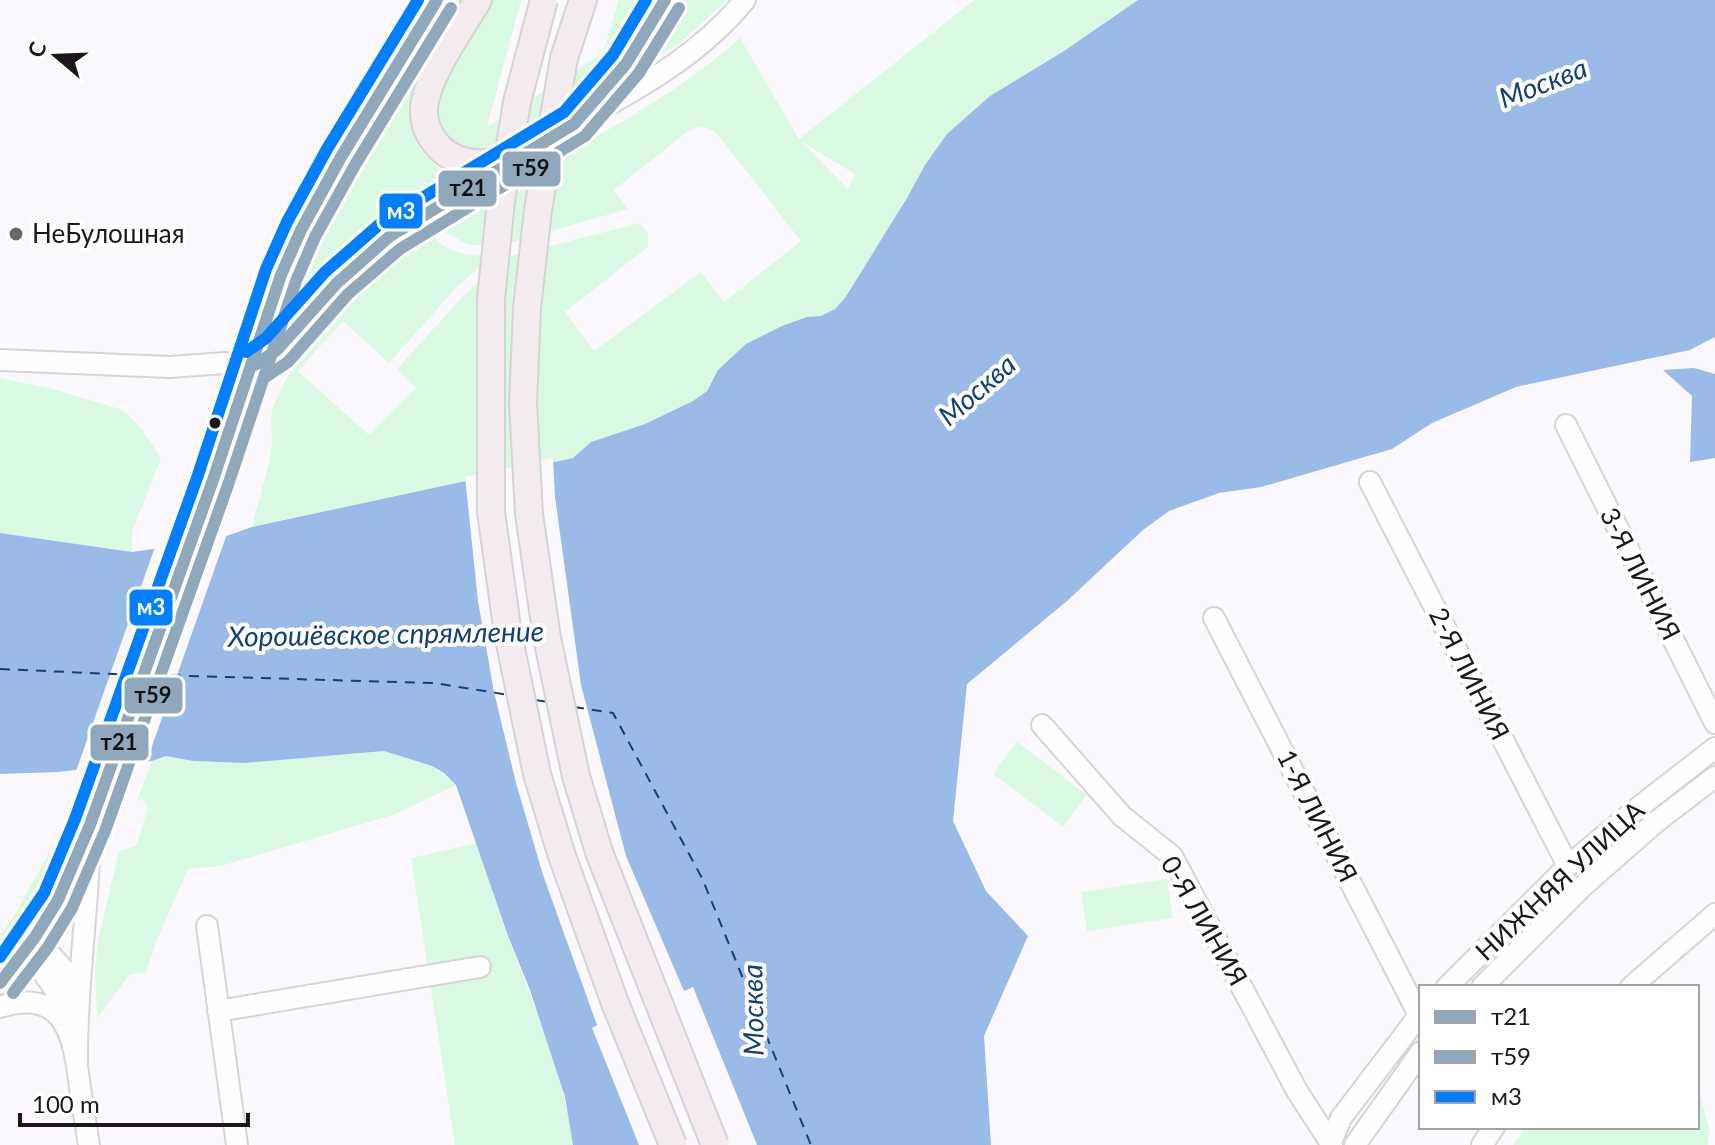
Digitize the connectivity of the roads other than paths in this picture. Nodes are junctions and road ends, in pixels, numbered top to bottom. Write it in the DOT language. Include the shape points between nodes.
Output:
graph roads {
  1 [pos="437,0"];
  2 [pos="478,0"];
  3 [pos="544,0"];
  4 [pos="583,0"];
  5 [pos="665,0"];
  6 [pos="745,0"];
  7 [pos="574,124"];
  8 [pos="517,158"];
  9 [pos="0,360"];
  10 [pos="251,368"];
  11 [pos="1566,425"];
  12 [pos="1370,482"];
  13 [pos="1214,618"];
  14 [pos="1715,723"];
  15 [pos="1042,725"];
  16 [pos="1715,748"];
  17 [pos="1715,777"];
  18 [pos="92,821"];
  19 [pos="1568,866"];
  20 [pos="1715,914"];
  21 [pos="207,926"];
  22 [pos="29,945"];
  23 [pos="480,967"];
  24 [pos="0,983"];
  25 [pos="1449,985"];
  26 [pos="1484,985"];
  27 [pos="1633,985"];
  28 [pos="0,1007"];
  29 [pos="218,1011"];
  30 [pos="1419,1012"];
  31 [pos="1419,1015"];
  32 [pos="73,1028"];
  33 [pos="1419,1055"];
  34 [pos="1331,1144"];
  35 [pos="89,1145"];
  36 [pos="237,1145"];
  37 [pos="673,1145"];
  38 [pos="715,1145"];
  39 [pos="1355,1145"];
  1 -- 10 [label="street" via="301,230"];
  2 -- 8 [label="main road" via="427,93 426,128 449,156 465,162"];
  3 -- 37 [label="main road, bridge" via="517,102 492,285 491,512 508,634 537,774 615,1003"];
  4 -- 38 [label="main road, bridge" via="564,58 527,308 523,403 529,514 547,638 576,776 599,852"];
  5 -- 7 [label="main road" via="626,64"];
  6 -- 7 [label="street" via="691,54"];
  7 -- 8 [label="main road"];
  8 -- 10 [label="street" via="390,236 337,283 277,350"];
  9 -- 10 [label="street" via="170,367 225,363"];
  10 -- 18 [label="street"];
  11 -- 14 [label="street, 3-Я ЛИНИЯ"];
  12 -- 19 [label="street, 2-Я ЛИНИЯ"];
  13 -- 30 [label="street, 1-Я ЛИНИЯ"];
  15 -- 34 [label="street, 0-Я ЛИНИЯ" via="1122,816 1172,856 1297,1091"];
  16 -- 19 [label="street, НИЖНЯЯ УЛИЦА"];
  17 -- 26 [label="street" via="1582,887"];
  18 -- 22 [label="street" via="58,900"];
  18 -- 32 [label="street"];
  19 -- 25 [label="street, НИЖНЯЯ УЛИЦА"];
  20 -- 27 [label="street"];
  21 -- 29 [label="street"];
  22 -- 24 [label="street"];
  22 -- 32 [label="street"];
  23 -- 29 [label="street"];
  28 -- 32 [label="street" via="37,1003"];
  29 -- 36 [label="street"];
  31 -- 34 [label="street" via="1341,1118"];
  32 -- 35 [label="street"];
  33 -- 39 [label="street"];
}
